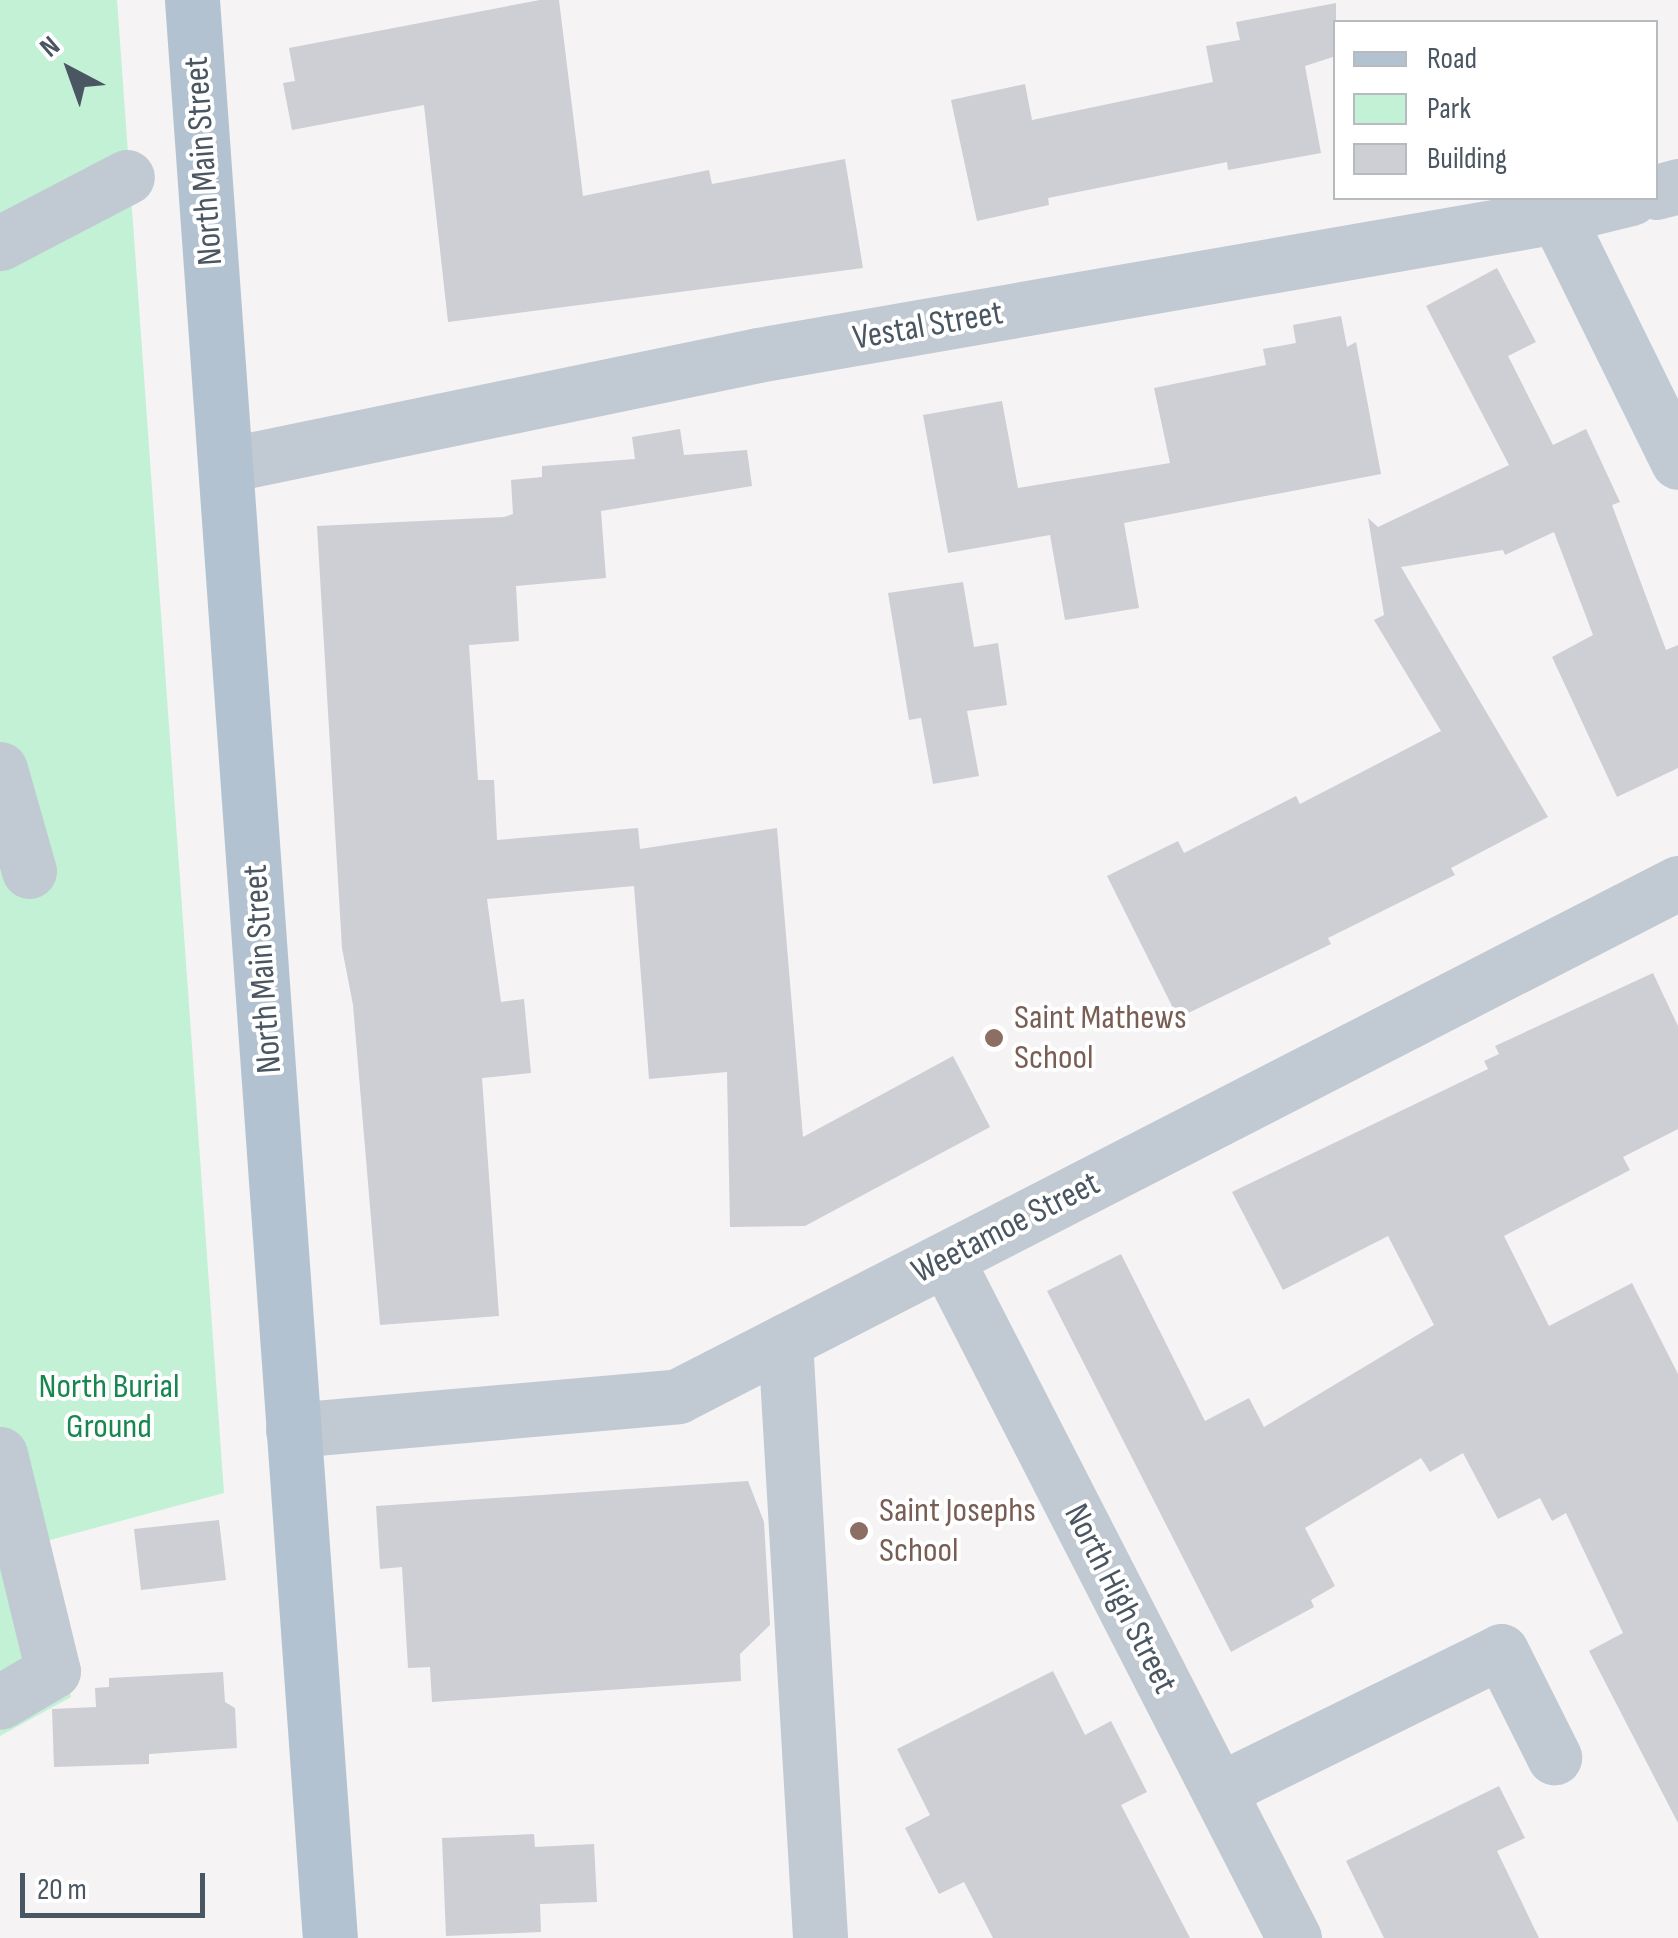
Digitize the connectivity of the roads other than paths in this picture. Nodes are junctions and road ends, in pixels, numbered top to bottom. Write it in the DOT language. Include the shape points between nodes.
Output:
graph roads {
  1 [pos="192,0"];
  2 [pos="126,177"];
  3 [pos="1624,200"];
  4 [pos="1557,216"];
  5 [pos="0,243"];
  6 [pos="1678,462"];
  7 [pos="226,464"];
  8 [pos="0,769"];
  9 [pos="29,871"];
  10 [pos="1678,883"];
  11 [pos="946,1260"];
  12 [pos="785,1341"];
  13 [pos="293,1430"];
  14 [pos="0,1454"];
  15 [pos="0,1702"];
  16 [pos="1554,1758"];
  17 [pos="1219,1790"];
  18 [pos="330,1938"];
  19 [pos="820,1938"];
  20 [pos="1294,1938"];
  1 -- 7 [label="main road, North Main Street"];
  2 -- 5 [label="street"];
  3 -- 4 [label="street, Vestal Street"];
  4 -- 6 [label="street"];
  4 -- 7 [label="street, Vestal Street" via="758,355"];
  7 -- 13 [label="main road, North Main Street"];
  8 -- 9 [label="street"];
  10 -- 11 [label="street, Weetamoe Street"];
  11 -- 12 [label="street, Weetamoe Street"];
  11 -- 17 [label="street, North High Street"];
  12 -- 13 [label="street, Weetamoe Street" via="678,1396"];
  12 -- 19 [label="street"];
  13 -- 18 [label="main road, North Main Street"];
  14 -- 15 [label="street" via="53,1671"];
  16 -- 17 [label="street" via="1501,1650"];
  17 -- 20 [label="street, North High Street"];
}
